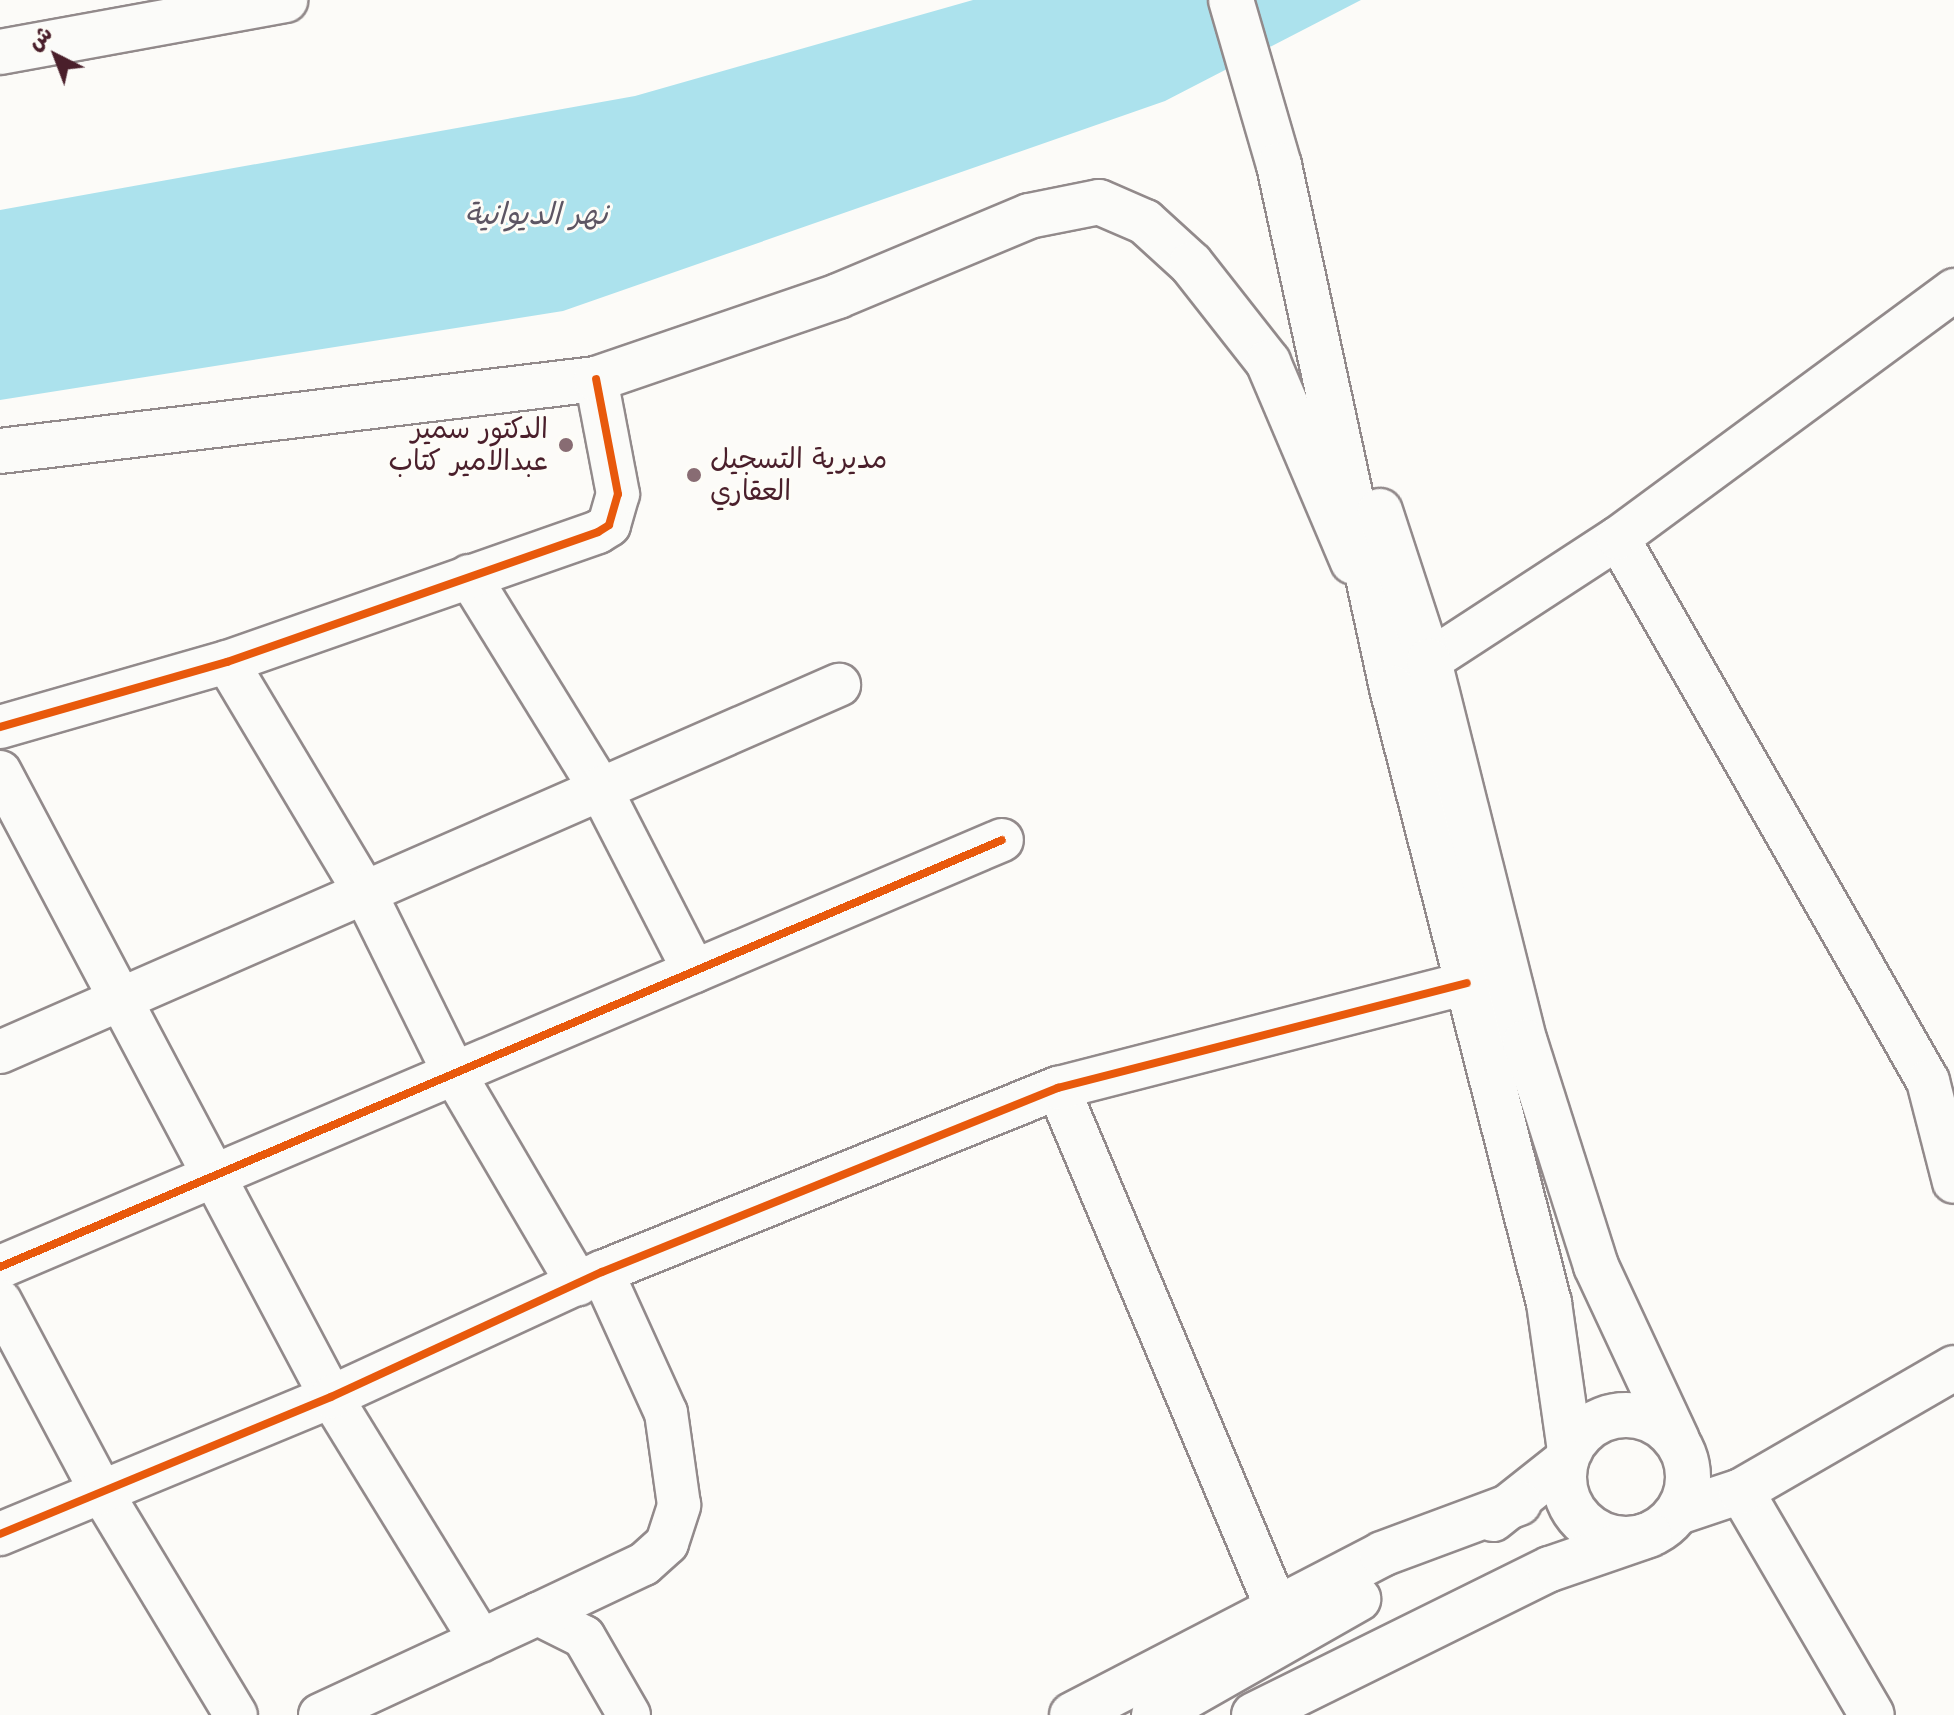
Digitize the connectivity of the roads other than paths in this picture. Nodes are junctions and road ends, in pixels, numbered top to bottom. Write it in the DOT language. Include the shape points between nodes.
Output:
graph roads {
  1 [pos="285,0"];
  2 [pos="1231,0"];
  3 [pos="0,52"];
  4 [pos="1954,290"];
  5 [pos="1317,325"];
  6 [pos="596,379"];
  7 [pos="0,451"];
  8 [pos="1618,538"];
  9 [pos="469,576"];
  10 [pos="1379,627"];
  11 [pos="1429,661"];
  12 [pos="227,662"];
  13 [pos="839,685"];
  14 [pos="0,727"];
  15 [pos="0,772"];
  16 [pos="600,788"];
  17 [pos="1002,840"];
  18 [pos="364,891"];
  19 [pos="694,971"];
  20 [pos="1467,983"];
  21 [pos="117,997"];
  22 [pos="0,1052"];
  23 [pos="454,1073"];
  24 [pos="1058,1088"];
  25 [pos="212,1175"];
  26 [pos="1954,1182"];
  27 [pos="0,1267"];
  28 [pos="590,1278"];
  29 [pos="0,1301"];
  30 [pos="1556,1343"];
  31 [pos="1954,1368"];
  32 [pos="331,1397"];
  33 [pos="1677,1440"];
  34 [pos="1568,1456"];
  35 [pos="1741,1491"];
  36 [pos="102,1493"];
  37 [pos="1519,1503"];
  38 [pos="1663,1523"];
  39 [pos="0,1534"];
  40 [pos="1382,1554"];
  41 [pos="1277,1609"];
  42 [pos="538,1614"];
  43 [pos="1446,1620"];
  44 [pos="481,1641"];
  45 [pos="236,1715"];
  46 [pos="320,1715"];
  47 [pos="629,1715"];
  48 [pos="1072,1715"];
  49 [pos="1154,1715"];
  50 [pos="1254,1715"];
  51 [pos="1298,1715"];
  52 [pos="1872,1715"];
  1 -- 3 [label="main road"];
  2 -- 5 [label="main road" via="1279,165"];
  4 -- 8 [label="street"];
  5 -- 10 [label="main road"];
  5 -- 11 [label="main road"];
  6 -- 7 [label="main road"];
  6 -- 9 [label="street" via="618,494 609,525"];
  6 -- 10 [label="main road" via="838,296 1029,216 1063,205 1115,205 1191,264 1268,362"];
  8 -- 11 [label="street"];
  8 -- 26 [label="street" via="1928,1081"];
  9 -- 12 [label="street"];
  9 -- 16 [label="street"];
  10 -- 20 [label="main road"];
  11 -- 33 [label="main road" via="1525,1042 1596,1266"];
  12 -- 14 [label="street"];
  12 -- 18 [label="street"];
  13 -- 16 [label="street"];
  15 -- 21 [label="street"];
  16 -- 18 [label="street"];
  16 -- 19 [label="street"];
  17 -- 19 [label="street"];
  18 -- 21 [label="street"];
  18 -- 23 [label="street"];
  19 -- 23 [label="street"];
  20 -- 24 [label="street"];
  20 -- 30 [label="main road"];
  21 -- 22 [label="street"];
  21 -- 25 [label="street"];
  23 -- 25 [label="street"];
  23 -- 28 [label="street"];
  24 -- 28 [label="street"];
  24 -- 41 [label="street"];
  25 -- 27 [label="street"];
  25 -- 32 [label="street"];
  28 -- 32 [label="street"];
  28 -- 42 [label="street" via="666,1413 679,1505 667,1543 644,1564"];
  29 -- 36 [label="street"];
  30 -- 34 [label="main road"];
  30 -- 40 [label="main road" via="1554,1414 1540,1452 1492,1496"];
  31 -- 35 [label="main road"];
  32 -- 36 [label="street"];
  32 -- 44 [label="street"];
  33 -- 34 [label="main road" via="1664,1426 1626,1414 1588,1427"];
  33 -- 38 [label="main road" via="1689,1476"];
  34 -- 37 [label="main road"];
  34 -- 38 [label="main road" via="1564,1480 1578,1517 1611,1537"];
  35 -- 38 [label="main road"];
  35 -- 52 [label="main road"];
  36 -- 39 [label="street"];
  36 -- 45 [label="street"];
  37 -- 40 [label="main road"];
  37 -- 49 [label="main road"];
  38 -- 43 [label="main road"];
  40 -- 41 [label="main road"];
  41 -- 48 [label="main road"];
  42 -- 44 [label="street"];
  42 -- 47 [label="street" via="584,1637"];
  43 -- 50 [label="main road"];
  43 -- 51 [label="main road"];
  44 -- 46 [label="street"];
}
